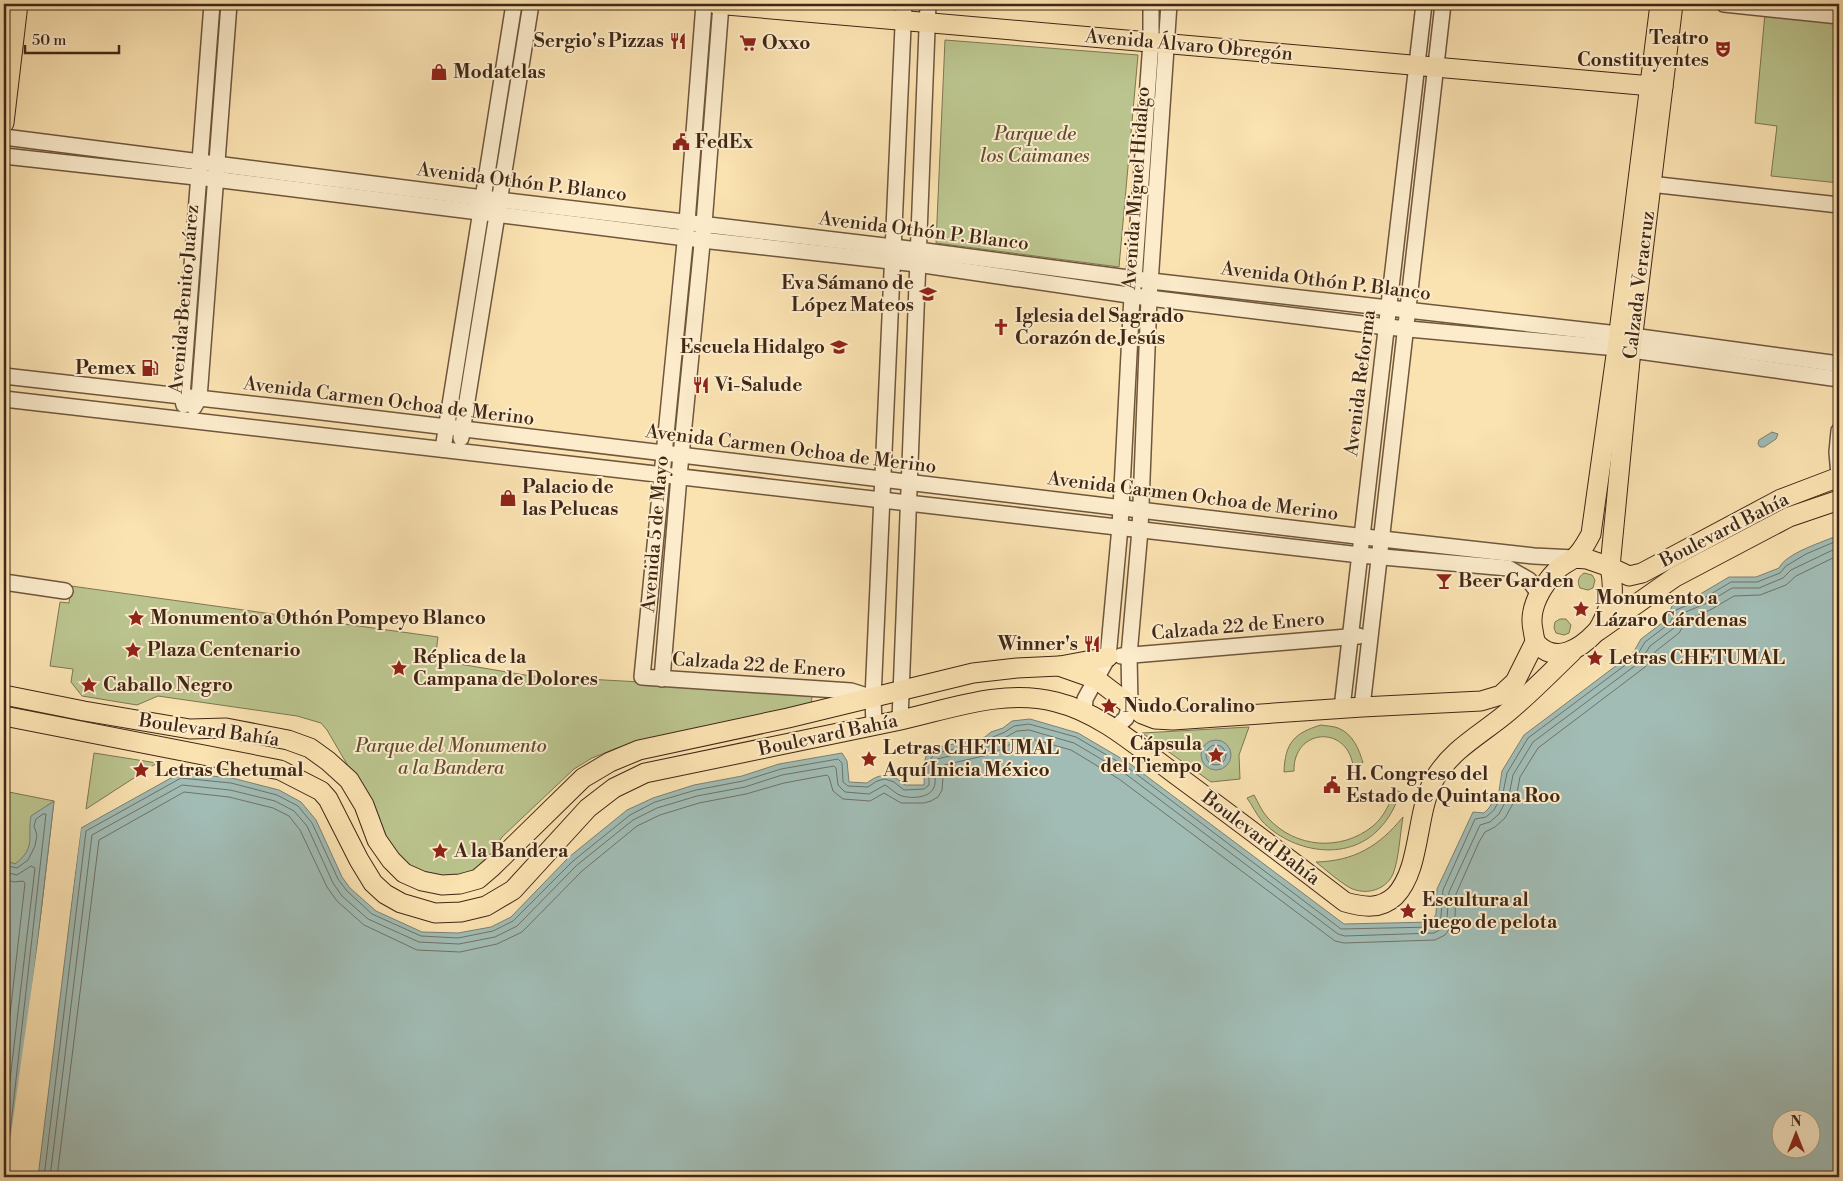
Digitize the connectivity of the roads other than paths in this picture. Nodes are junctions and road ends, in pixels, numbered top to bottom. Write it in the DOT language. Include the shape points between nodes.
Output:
graph roads {
  1 [pos="18,4"];
  2 [pos="212,4"];
  3 [pos="229,4"];
  4 [pos="514,4"];
  5 [pos="531,4"];
  6 [pos="704,4"];
  7 [pos="715,4"];
  8 [pos="721,4"];
  9 [pos="1151,4"];
  10 [pos="1169,4"];
  11 [pos="1424,4"];
  12 [pos="1443,4"];
  13 [pos="1660,4"];
  14 [pos="1673,4"];
  15 [pos="1724,4"];
  16 [pos="904,12"];
  17 [pos="927,13"];
  18 [pos="1839,16"];
  19 [pos="1159,43"];
  20 [pos="1417,65"];
  21 [pos="1436,67"];
  22 [pos="1657,86"];
  23 [pos="4,122"];
  24 [pos="4,137"];
  25 [pos="4,156"];
  26 [pos="209,163"];
  27 [pos="199,178"];
  28 [pos="214,179"];
  29 [pos="1644,183"];
  30 [pos="483,198"];
  31 [pos="500,200"];
  32 [pos="1839,205"];
  33 [pos="480,213"];
  34 [pos="497,215"];
  35 [pos="686,222"];
  36 [pos="704,224"];
  37 [pos="685,238"];
  38 [pos="702,240"];
  39 [pos="893,255"];
  40 [pos="918,257"];
  41 [pos="1134,279"];
  42 [pos="1151,281"];
  43 [pos="1132,296"];
  44 [pos="1149,298"];
  45 [pos="1389,308"];
  46 [pos="1408,310"];
  47 [pos="1387,326"];
  48 [pos="1406,328"];
  49 [pos="1625,342"];
  50 [pos="1839,364"];
  51 [pos="4,376"];
  52 [pos="1839,379"];
  53 [pos="55,382"];
  54 [pos="182,396"];
  55 [pos="199,398"];
  56 [pos="4,399"];
  57 [pos="53,404"];
  58 [pos="305,410"];
  59 [pos="188,419"];
  60 [pos="447,427"];
  61 [pos="462,430"];
  62 [pos="1839,431"];
  63 [pos="303,433"];
  64 [pos="608,447"];
  65 [pos="443,449"];
  66 [pos="459,452"];
  67 [pos="665,454"];
  68 [pos="682,455"];
  69 [pos="606,468"];
  70 [pos="802,470"];
  71 [pos="663,474"];
  72 [pos="679,476"];
  73 [pos="1839,476"];
  74 [pos="882,479"];
  75 [pos="908,482"];
  76 [pos="800,491"];
  77 [pos="881,500"];
  78 [pos="1839,500"];
  79 [pos="908,502"];
  80 [pos="1120,507"];
  81 [pos="1141,510"];
  82 [pos="1120,527"];
  83 [pos="1140,530"];
  84 [pos="1362,536"];
  85 [pos="1382,539"];
  86 [pos="1360,555"];
  87 [pos="1380,556"];
  88 [pos="1574,558"];
  89 [pos="1610,567"];
  90 [pos="4,582"];
  91 [pos="65,591"];
  92 [pos="1539,594"];
  93 [pos="1597,631"];
  94 [pos="1371,635"];
  95 [pos="1350,637"];
  96 [pos="1535,642"];
  97 [pos="1572,652"];
  98 [pos="1129,655"];
  99 [pos="1108,657"];
  100 [pos="1059,666"];
  101 [pos="642,677"];
  102 [pos="662,678"];
  103 [pos="1096,679"];
  104 [pos="900,690"];
  105 [pos="4,694"];
  106 [pos="873,698"];
  107 [pos="1130,704"];
  108 [pos="1362,707"];
  109 [pos="1342,708"];
  110 [pos="84,711"];
  111 [pos="1084,713"];
  112 [pos="4,716"];
  113 [pos="900,720"];
  114 [pos="874,725"];
  115 [pos="1114,729"];
  116 [pos="80,732"];
  117 [pos="640,750"];
  118 [pos="645,774"];
  1 -- 23 [label="main road"];
  2 -- 26 [label="street, Avenida Benito Juárez"];
  3 -- 26 [label="street, Avenida Benito Juárez"];
  4 -- 30 [label="street"];
  5 -- 31 [label="street"];
  6 -- 35 [label="street, Avenida 5 de Mayo"];
  7 -- 8 [label="main road, Avenida Álvaro Obregón"];
  8 -- 16 [label="main road, Avenida Álvaro Obregón"];
  8 -- 36 [label="street, Avenida 5 de Mayo"];
  9 -- 19 [label="street, Avenida Miguel Hidalgo"];
  10 -- 19 [label="street, Avenida Miguel Hidalgo"];
  11 -- 20 [label="street, Avenida Reforma"];
  12 -- 21 [label="street, Avenida Reforma"];
  13 -- 22 [label="main road, Calzada Veracruz"];
  14 -- 22 [label="main road, Calzada Veracruz"];
  15 -- 18 [label="street"];
  16 -- 17 [label="main road, Avenida Álvaro Obregón"];
  16 -- 39 [label="street"];
  17 -- 19 [label="main road, Avenida Álvaro Obregón"];
  17 -- 40 [label="street"];
  19 -- 20 [label="main road, Avenida Álvaro Obregón"];
  19 -- 41 [label="street, Avenida Miguel Hidalgo"];
  19 -- 42 [label="street, Avenida Miguel Hidalgo"];
  20 -- 21 [label="main road, Avenida Álvaro Obregón"];
  20 -- 45 [label="street, Avenida Reforma"];
  21 -- 22 [label="main road, Avenida Álvaro Obregón"];
  21 -- 46 [label="street, Avenida Reforma"];
  22 -- 29 [label="main road, Calzada Veracruz"];
  24 -- 26 [label="street, Avenida Othón P. Blanco"];
  25 -- 27 [label="street, Avenida Othón P. Blanco"];
  26 -- 27 [label="street, Avenida Benito Juárez"];
  26 -- 28 [label="street, Avenida Benito Juárez"];
  26 -- 30 [label="street, Avenida Othón P. Blanco"];
  27 -- 28 [label="street, Avenida Othón P. Blanco"];
  27 -- 54 [label="street, Avenida Benito Juárez"];
  28 -- 33 [label="street, Avenida Othón P. Blanco"];
  28 -- 55 [label="street, Avenida Benito Juárez"];
  29 -- 32 [label="street"];
  29 -- 49 [label="main road, Calzada Veracruz"];
  30 -- 31 [label="street, Avenida Othón P. Blanco"];
  30 -- 33 [label="street"];
  31 -- 34 [label="street"];
  31 -- 35 [label="street, Avenida Othón P. Blanco"];
  33 -- 34 [label="street, Avenida Othón P. Blanco"];
  33 -- 60 [label="street"];
  34 -- 37 [label="street, Avenida Othón P. Blanco"];
  34 -- 61 [label="street"];
  35 -- 36 [label="street, Avenida Othón P. Blanco"];
  35 -- 37 [label="street, Avenida 5 de Mayo"];
  36 -- 38 [label="street, Avenida 5 de Mayo"];
  36 -- 39 [label="street, Avenida Othón P. Blanco"];
  37 -- 38 [label="street, Avenida Othón P. Blanco"];
  37 -- 67 [label="street, Avenida 5 de Mayo"];
  38 -- 39 [label="street, Avenida Othón P. Blanco"];
  38 -- 68 [label="street, Avenida 5 de Mayo"];
  39 -- 40 [label="street, Avenida Othón P. Blanco"];
  39 -- 74 [label="street"];
  40 -- 41 [label="street, Avenida Othón P. Blanco"];
  40 -- 43 [label="street, Avenida Othón P. Blanco"];
  40 -- 75 [label="street"];
  41 -- 42 [label="street, Avenida Othón P. Blanco"];
  41 -- 43 [label="street, Avenida Miguel Hidalgo"];
  42 -- 44 [label="street, Avenida Miguel Hidalgo"];
  42 -- 45 [label="street, Avenida Othón P. Blanco"];
  43 -- 44 [label="street, Avenida Othón P. Blanco"];
  43 -- 80 [label="street, Avenida Miguel Hidalgo"];
  44 -- 47 [label="street, Avenida Othón P. Blanco"];
  44 -- 81 [label="street, Avenida Miguel Hidalgo"];
  45 -- 46 [label="street, Avenida Othón P. Blanco"];
  45 -- 47 [label="street, Avenida Reforma"];
  46 -- 48 [label="street, Avenida Reforma"];
  46 -- 49 [label="street, Avenida Othón P. Blanco"];
  47 -- 48 [label="street, Avenida Othón P. Blanco"];
  47 -- 84 [label="street, Avenida Reforma"];
  48 -- 49 [label="street, Avenida Othón P. Blanco"];
  48 -- 85 [label="street, Avenida Reforma"];
  49 -- 50 [label="street, Avenida Othón P. Blanco"];
  49 -- 52 [label="street, Avenida Othón P. Blanco"];
  49 -- 88 [label="main road, Calzada Veracruz" via="1591,534"];
  49 -- 89 [label="main road, Calzada Veracruz"];
  51 -- 53 [label="street, Avenida Carmen Ochoa de Merino"];
  53 -- 54 [label="street, Avenida Carmen Ochoa de Merino"];
  53 -- 57 [label="street"];
  54 -- 55 [label="street, Avenida Carmen Ochoa de Merino"];
  54 -- 59 [label="street, Avenida Benito Juárez"];
  55 -- 58 [label="street, Avenida Carmen Ochoa de Merino"];
  55 -- 59 [label="street, Avenida Benito Juárez"];
  56 -- 57 [label="street, Avenida Carmen Ochoa de Merino"];
  57 -- 59 [label="street, Avenida Carmen Ochoa de Merino"];
  58 -- 60 [label="street, Avenida Carmen Ochoa de Merino"];
  58 -- 63 [label="street"];
  59 -- 63 [label="street, Avenida Carmen Ochoa de Merino"];
  60 -- 61 [label="street, Avenida Carmen Ochoa de Merino"];
  60 -- 65 [label="street"];
  61 -- 64 [label="street, Avenida Carmen Ochoa de Merino"];
  61 -- 66 [label="street"];
  62 -- 73 [label="street"];
  63 -- 65 [label="street, Avenida Carmen Ochoa de Merino"];
  64 -- 67 [label="street, Avenida Carmen Ochoa de Merino"];
  64 -- 69 [label="street"];
  65 -- 66 [label="street, Avenida Carmen Ochoa de Merino"];
  66 -- 69 [label="street, Avenida Carmen Ochoa de Merino"];
  67 -- 68 [label="street, Avenida Carmen Ochoa de Merino"];
  67 -- 71 [label="street, Avenida 5 de Mayo"];
  68 -- 70 [label="street, Avenida Carmen Ochoa de Merino"];
  68 -- 72 [label="street, Avenida 5 de Mayo"];
  69 -- 71 [label="street, Avenida Carmen Ochoa de Merino"];
  70 -- 74 [label="street, Avenida Carmen Ochoa de Merino"];
  70 -- 76 [label="street"];
  71 -- 72 [label="street, Avenida Carmen Ochoa de Merino"];
  71 -- 101 [label="street, Avenida 5 de Mayo"];
  72 -- 76 [label="street, Avenida Carmen Ochoa de Merino"];
  72 -- 102 [label="street, Avenida 5 de Mayo"];
  73 -- 89 [label="main road, Boulevard Bahía" via="1780,499 1642,573 1629,576"];
  74 -- 75 [label="street, Avenida Carmen Ochoa de Merino"];
  74 -- 77 [label="street"];
  75 -- 79 [label="street"];
  75 -- 80 [label="street, Avenida Carmen Ochoa de Merino"];
  76 -- 77 [label="street, Avenida Carmen Ochoa de Merino"];
  77 -- 79 [label="street, Avenida Carmen Ochoa de Merino"];
  77 -- 106 [label="street"];
  78 -- 93 [label="main road, Boulevard Bahía" via="1789,517 1675,577"];
  79 -- 82 [label="street, Avenida Carmen Ochoa de Merino"];
  79 -- 104 [label="street"];
  80 -- 81 [label="street, Avenida Carmen Ochoa de Merino"];
  80 -- 82 [label="street, Avenida Miguel Hidalgo"];
  81 -- 83 [label="street, Avenida Miguel Hidalgo"];
  81 -- 84 [label="street, Avenida Carmen Ochoa de Merino"];
  82 -- 83 [label="street, Avenida Carmen Ochoa de Merino"];
  82 -- 99 [label="street, Avenida Miguel Hidalgo"];
  83 -- 86 [label="street, Avenida Carmen Ochoa de Merino"];
  83 -- 98 [label="street, Avenida Miguel Hidalgo"];
  84 -- 85 [label="street, Avenida Carmen Ochoa de Merino"];
  84 -- 86 [label="street, Avenida Reforma"];
  85 -- 87 [label="street, Avenida Reforma"];
  85 -- 88 [label="street, Avenida Carmen Ochoa de Merino"];
  86 -- 87 [label="street, Avenida Carmen Ochoa de Merino"];
  86 -- 95 [label="street, Avenida Reforma"];
  87 -- 92 [label="street, Avenida Carmen Ochoa de Merino" via="1508,568 1529,580"];
  87 -- 94 [label="street, Avenida Reforma"];
  88 -- 89 [label="main road"];
  88 -- 92 [label="main road" via="1559,567"];
  89 -- 93 [label="main road" via="1611,599"];
  90 -- 91 [label="street"];
  92 -- 96 [label="main road" via="1531,622"];
  93 -- 97 [label="main road"];
  94 -- 95 [label="street, Calzada 22 de Enero"];
  94 -- 108 [label="street, Avenida Reforma"];
  95 -- 98 [label="street, Calzada 22 de Enero"];
  95 -- 109 [label="street, Avenida Reforma"];
  96 -- 97 [label="main road" via="1545,652"];
  96 -- 108 [label="main road, Boulevard Bahía" via="1515,682 1501,695 1481,701"];
  97 -- 115 [label="main road, Boulevard Bahía" via="1508,712 1446,761 1425,803 1409,873 1403,885 1385,904 1372,907 1345,902"];
  98 -- 99 [label="street, Calzada 22 de Enero"];
  98 -- 107 [label="street, Avenida Miguel Hidalgo"];
  99 -- 100 [label="main road"];
  99 -- 103 [label="street, Avenida Miguel Hidalgo"];
  100 -- 103 [label="main road, Boulevard Bahía"];
  100 -- 104 [label="main road, Boulevard Bahía" via="973,673"];
  101 -- 102 [label="street, Calzada 22 de Enero"];
  102 -- 106 [label="street, Calzada 22 de Enero" via="851,691"];
  103 -- 107 [label="main road, Boulevard Bahía"];
  103 -- 111 [label="street, Avenida Miguel Hidalgo" via="1085,699"];
  104 -- 106 [label="main road, Boulevard Bahía"];
  104 -- 113 [label="street"];
  105 -- 110 [label="main road, Boulevard Bahía"];
  106 -- 114 [label="street"];
  106 -- 117 [label="main road, Boulevard Bahía"];
  107 -- 109 [label="main road, Boulevard Bahía" via="1155,719 1173,720"];
  107 -- 115 [label="street" via="1126,718"];
  108 -- 109 [label="main road, Boulevard Bahía"];
  110 -- 116 [label="main road"];
  110 -- 117 [label="main road, Boulevard Bahía" via="190,729 226,728 288,740 310,748 348,780 364,805 377,840 391,860 404,872 422,881 442,885 478,879 583,778"];
  111 -- 113 [label="main road, Boulevard Bahía" via="1056,702 1018,697 991,699"];
  111 -- 115 [label="main road, Boulevard Bahía"];
  112 -- 116 [label="main road, Boulevard Bahía"];
  113 -- 114 [label="main road, Boulevard Bahía"];
  114 -- 118 [label="main road, Boulevard Bahía"];
  116 -- 118 [label="main road, Boulevard Bahía" via="258,765 280,770 304,781 321,791 332,804 372,883 401,903 435,913 461,912 486,906 512,890 588,808 614,788"];
  117 -- 118 [label="main road"];
}
